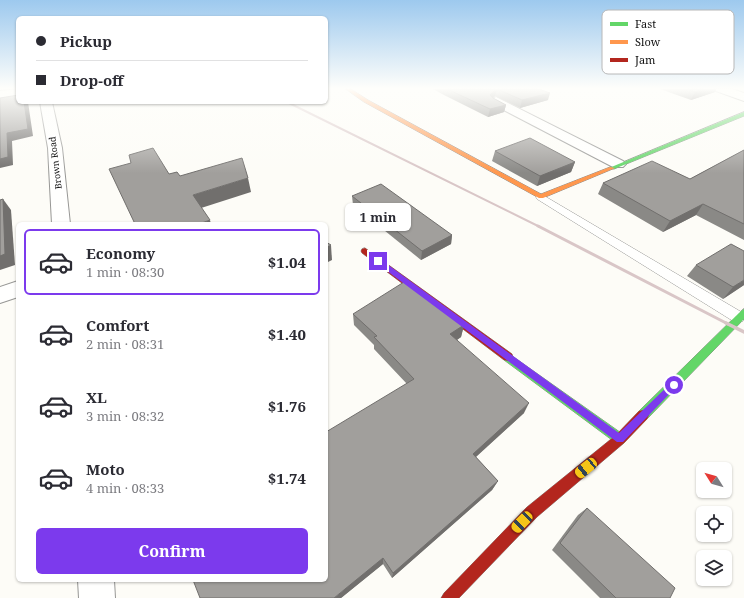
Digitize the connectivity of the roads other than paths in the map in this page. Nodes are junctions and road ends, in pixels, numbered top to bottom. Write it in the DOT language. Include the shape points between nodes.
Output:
graph roads {
  1 [pos="49,117"];
  2 [pos="395,117"];
  3 [pos="527,117"];
  4 [pos="737,117"];
  5 [pos="618,164"];
  6 [pos="541,197"];
  7 [pos="61,222"];
  8 [pos="365,251"];
  9 [pos="16,290"];
  10 [pos="0,295"];
  11 [pos="741,315"];
  12 [pos="620,439"];
  13 [pos="96,582"];
  14 [pos="97,598"];
  15 [pos="449,598"];
  1 -- 7 [label="street, Brown Road" via="55,148"];
  2 -- 6 [label="street"];
  3 -- 5 [label="street"];
  4 -- 5 [label="street"];
  5 -- 6 [label="street"];
  6 -- 11 [label="lane"];
  8 -- 12 [label="street"];
  9 -- 10 [label="street"];
  11 -- 12 [label="street"];
  12 -- 15 [label="street" via="532,512"];
  13 -- 14 [label="street"];
}
